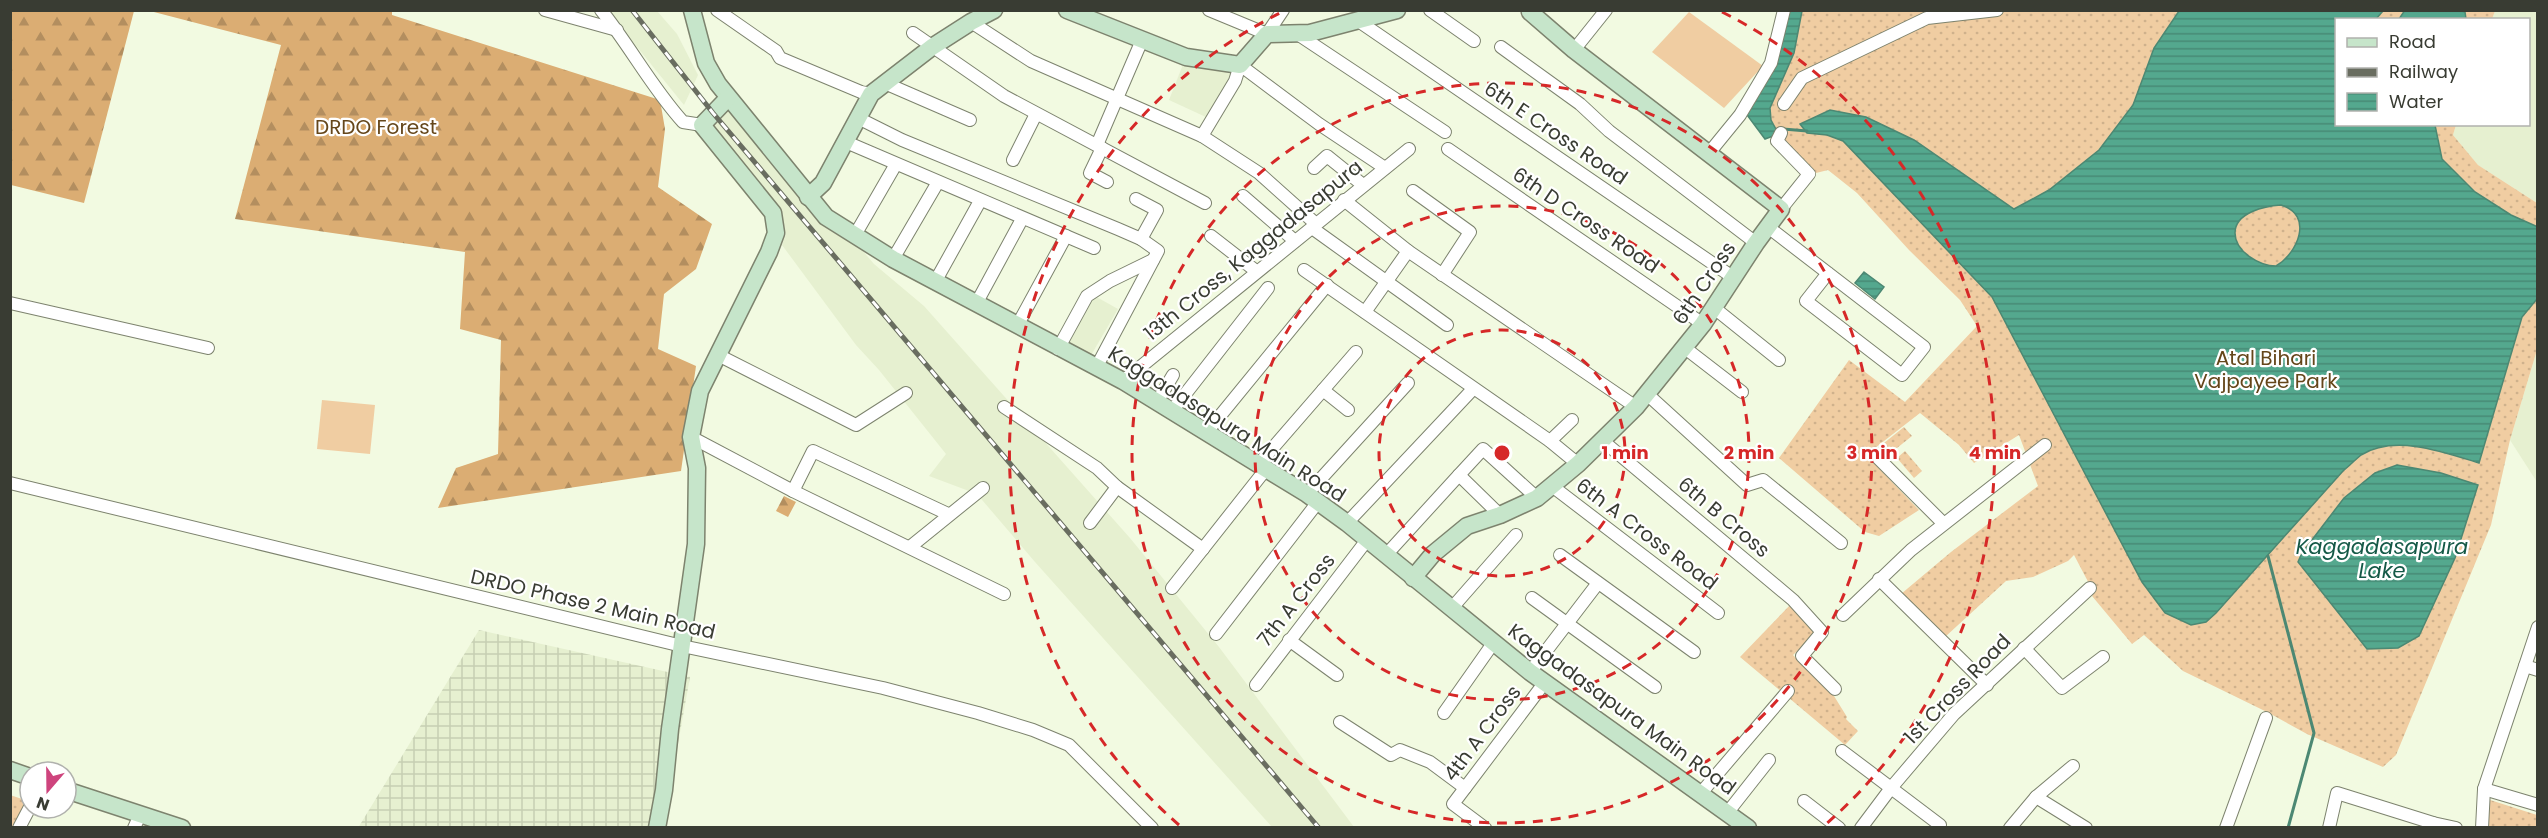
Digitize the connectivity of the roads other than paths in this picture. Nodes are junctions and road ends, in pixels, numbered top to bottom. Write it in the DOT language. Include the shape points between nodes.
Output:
graph roads {
  1 [pos="545,10"];
  2 [pos="601,10"];
  3 [pos="692,10"];
  4 [pos="717,10"];
  5 [pos="994,10"];
  6 [pos="1067,10"];
  7 [pos="1209,10"];
  8 [pos="1283,10"];
  9 [pos="1397,10"];
  10 [pos="1430,10"];
  11 [pos="1531,10"];
  12 [pos="1606,10"];
  13 [pos="1784,10"];
  14 [pos="1997,10"];
  15 [pos="1357,20"];
  16 [pos="971,22"];
  17 [pos="617,30"];
  18 [pos="914,33"];
  19 [pos="1295,33"];
  20 [pos="1267,34"];
  21 [pos="1142,40"];
  22 [pos="1474,41"];
  23 [pos="932,47"];
  24 [pos="1501,47"];
  25 [pos="1574,50"];
  26 [pos="1240,65"];
  27 [pos="887,84"];
  28 [pos="872,94"];
  29 [pos="728,98"];
  30 [pos="1117,98"];
  31 [pos="1784,104"];
  32 [pos="1036,114"];
  33 [pos="860,119"];
  34 [pos="970,120"];
  35 [pos="702,124"];
  36 [pos="1445,132"];
  37 [pos="1781,134"];
  38 [pos="1202,136"];
  39 [pos="846,142"];
  40 [pos="1100,146"];
  41 [pos="1408,149"];
  42 [pos="1448,149"];
  43 [pos="1709,153"];
  44 [pos="1013,160"];
  45 [pos="897,164"];
  46 [pos="1314,168"];
  47 [pos="1385,168"];
  48 [pos="1107,182"];
  49 [pos="938,183"];
  50 [pos="1363,186"];
  51 [pos="1413,191"];
  52 [pos="1243,196"];
  53 [pos="808,197"];
  54 [pos="1136,199"];
  55 [pos="980,201"];
  56 [pos="1344,201"];
  57 [pos="1205,203"];
  58 [pos="1781,209"];
  59 [pos="1022,219"];
  60 [pos="1314,226"];
  61 [pos="1768,227"];
  62 [pos="855,236"];
  63 [pos="1066,236"];
  64 [pos="1211,236"];
  65 [pos="1141,239"];
  66 [pos="1294,241"];
  67 [pos="1756,243"];
  68 [pos="1094,248"];
  69 [pos="1408,251"];
  70 [pos="893,259"];
  71 [pos="1153,260"];
  72 [pos="1304,270"];
  73 [pos="1256,271"];
  74 [pos="1828,273"];
  75 [pos="1442,275"];
  76 [pos="1734,278"];
  77 [pos="1386,281"];
  78 [pos="935,282"];
  79 [pos="1327,285"];
  80 [pos="1268,288"];
  81 [pos="10,303"];
  82 [pos="976,304"];
  83 [pos="1713,307"];
  84 [pos="1365,312"];
  85 [pos="1703,324"];
  86 [pos="1017,326"];
  87 [pos="1447,326"];
  88 [pos="208,348"];
  89 [pos="1685,348"];
  90 [pos="1058,349"];
  91 [pos="1356,352"];
  92 [pos="718,355"];
  93 [pos="1779,360"];
  94 [pos="1096,368"];
  95 [pos="1173,375"];
  96 [pos="1123,381"];
  97 [pos="1408,383"];
  98 [pos="1473,389"];
  99 [pos="1323,390"];
  100 [pos="1742,392"];
  101 [pos="906,393"];
  102 [pos="1641,401"];
  103 [pos="1157,402"];
  104 [pos="1004,407"];
  105 [pos="1348,410"];
  106 [pos="1172,411"];
  107 [pos="1572,420"];
  108 [pos="1206,433"];
  109 [pos="691,437"];
  110 [pos="1550,441"];
  111 [pos="1603,441"];
  112 [pos="2045,445"];
  113 [pos="1876,456"];
  114 [pos="1578,464"];
  115 [pos="1262,467"];
  116 [pos="1459,475"];
  117 [pos="10,483"];
  118 [pos="1552,486"];
  119 [pos="1117,487"];
  120 [pos="983,488"];
  121 [pos="793,491"];
  122 [pos="1313,498"];
  123 [pos="1537,498"];
  124 [pos="948,514"];
  125 [pos="1500,515"];
  126 [pos="1090,523"];
  127 [pos="1347,523"];
  128 [pos="1943,524"];
  129 [pos="1516,535"];
  130 [pos="1367,540"];
  131 [pos="1841,543"];
  132 [pos="910,547"];
  133 [pos="1203,549"];
  134 [pos="1386,555"];
  135 [pos="1560,555"];
  136 [pos="1413,578"];
  137 [pos="1879,579"];
  138 [pos="1598,583"];
  139 [pos="1172,588"];
  140 [pos="2090,588"];
  141 [pos="1004,594"];
  142 [pos="1532,598"];
  143 [pos="1452,609"];
  144 [pos="1718,613"];
  145 [pos="1843,615"];
  146 [pos="1567,624"];
  147 [pos="2538,627"];
  148 [pos="1216,634"];
  149 [pos="1289,640"];
  150 [pos="1494,642"];
  151 [pos="682,646"];
  152 [pos="2024,648"];
  153 [pos="1694,652"];
  154 [pos="2103,657"];
  155 [pos="2525,666"];
  156 [pos="2538,670"];
  157 [pos="1530,672"];
  158 [pos="1337,675"];
  159 [pos="1545,682"];
  160 [pos="1256,685"];
  161 [pos="1987,685"];
  162 [pos="1655,687"];
  163 [pos="1835,689"];
  164 [pos="1788,691"];
  165 [pos="1444,713"];
  166 [pos="2266,718"];
  167 [pos="1340,722"];
  168 [pos="1842,751"];
  169 [pos="1769,760"];
  170 [pos="2073,766"];
  171 [pos="1465,788"];
  172 [pos="1891,788"];
  173 [pos="2484,789"];
  174 [pos="1701,793"];
  175 [pos="78,795"];
  176 [pos="2036,797"];
  177 [pos="1804,801"];
  178 [pos="2538,805"];
  179 [pos="1728,812"];
  180 [pos="137,821"];
  181 [pos="1940,825"];
  182 [pos="2432,825"];
  183 [pos="182,828"];
  184 [pos="657,828"];
  185 [pos="1152,828"];
  186 [pos="1485,828"];
  187 [pos="1748,828"];
  188 [pos="1839,828"];
  189 [pos="1861,828"];
  190 [pos="2010,828"];
  191 [pos="2086,828"];
  192 [pos="2226,828"];
  193 [pos="2329,828"];
  194 [pos="2456,828"];
  195 [pos="2482,828"];
  1 -- 17 [label="street"];
  2 -- 17 [label="street"];
  3 -- 29 [label="street, Kaggadasapura Main Road" via="706,63"];
  4 -- 28 [label="street" via="776,51 780,58"];
  5 -- 16 [label="street"];
  6 -- 21 [label="street"];
  7 -- 20 [label="street"];
  8 -- 20 [label="street"];
  9 -- 15 [label="street"];
  10 -- 22 [label="street"];
  11 -- 25 [label="street"];
  12 -- 25 [label="street"];
  13 -- 43 [label="street" via="1771,63 1740,115"];
  14 -- 31 [label="street" via="1927,18 1802,78"];
  15 -- 19 [label="street" via="1310,33"];
  15 -- 76 [label="street, 6th E Cross Road"];
  16 -- 23 [label="street"];
  16 -- 30 [label="street" via="1031,61"];
  17 -- 35 [label="street" via="683,122"];
  18 -- 23 [label="street"];
  19 -- 20 [label="street"];
  19 -- 36 [label="street"];
  20 -- 26 [label="street"];
  21 -- 26 [label="street" via="1186,57"];
  21 -- 30 [label="street"];
  23 -- 27 [label="street"];
  23 -- 32 [label="street"];
  24 -- 67 [label="street"];
  25 -- 43 [label="street"];
  26 -- 38 [label="street" via="1235,81"];
  26 -- 47 [label="street"];
  27 -- 28 [label="street"];
  27 -- 34 [label="street"];
  28 -- 33 [label="street"];
  29 -- 35 [label="street"];
  29 -- 53 [label="street, Kaggadasapura Main Road"];
  30 -- 38 [label="street"];
  30 -- 40 [label="street"];
  32 -- 40 [label="street"];
  32 -- 44 [label="street"];
  33 -- 39 [label="street"];
  33 -- 65 [label="street"];
  35 -- 92 [label="street" via="773,213 776,233"];
  37 -- 58 [label="street" via="1777,141 1809,174"];
  38 -- 60 [label="street" via="1259,173"];
  39 -- 45 [label="street"];
  39 -- 53 [label="street" via="823,183"];
  40 -- 48 [label="street" via="1090,173"];
  40 -- 57 [label="street"];
  41 -- 47 [label="street, 13th Cross, Kaggadasapura"];
  42 -- 85 [label="street, 6th D Cross Road"];
  43 -- 58 [label="street"];
  45 -- 49 [label="street"];
  45 -- 62 [label="street"];
  46 -- 50 [label="street" via="1327,156"];
  47 -- 50 [label="street, 13th Cross, Kaggadasapura"];
  49 -- 55 [label="street"];
  49 -- 70 [label="street"];
  50 -- 56 [label="street, 13th Cross, Kaggadasapura"];
  51 -- 75 [label="street" via="1470,232"];
  52 -- 66 [label="street"];
  53 -- 62 [label="street, Kaggadasapura Main Road" via="826,217"];
  54 -- 65 [label="street" via="1157,210"];
  55 -- 59 [label="street"];
  55 -- 78 [label="street"];
  56 -- 60 [label="street, 13th Cross, Kaggadasapura"];
  56 -- 69 [label="street"];
  58 -- 61 [label="street, 6th Cross"];
  59 -- 63 [label="street"];
  59 -- 82 [label="street"];
  60 -- 66 [label="street, 13th Cross, Kaggadasapura"];
  60 -- 77 [label="street"];
  61 -- 67 [label="street, 6th Cross"];
  61 -- 74 [label="street"];
  62 -- 70 [label="street, Kaggadasapura Main Road"];
  63 -- 68 [label="street"];
  63 -- 86 [label="street"];
  64 -- 73 [label="street"];
  65 -- 71 [label="street" via="1158,251"];
  66 -- 73 [label="street, 13th Cross, Kaggadasapura"];
  67 -- 76 [label="street, 6th Cross"];
  69 -- 75 [label="street"];
  69 -- 77 [label="street"];
  70 -- 78 [label="street, Kaggadasapura Main Road"];
  71 -- 90 [label="street" via="1087,296"];
  71 -- 94 [label="street"];
  72 -- 79 [label="street"];
  73 -- 96 [label="street, 13th Cross, Kaggadasapura"];
  74 -- 74 [label="street" via="1924,347 1902,375 1806,302"];
  75 -- 102 [label="street"];
  76 -- 83 [label="street, 6th Cross"];
  77 -- 84 [label="street"];
  77 -- 87 [label="street"];
  78 -- 82 [label="street, Kaggadasapura Main Road"];
  79 -- 84 [label="street"];
  79 -- 108 [label="street"];
  80 -- 106 [label="street"];
  81 -- 88 [label="street"];
  82 -- 86 [label="street, Kaggadasapura Main Road"];
  83 -- 85 [label="street, 6th Cross"];
  83 -- 93 [label="street"];
  84 -- 98 [label="street"];
  85 -- 89 [label="street, 6th Cross"];
  86 -- 90 [label="street, Kaggadasapura Main Road"];
  89 -- 100 [label="street"];
  89 -- 102 [label="street, 6th Cross"];
  90 -- 94 [label="street, Kaggadasapura Main Road"];
  91 -- 99 [label="street"];
  92 -- 101 [label="street" via="856,425"];
  92 -- 109 [label="street" via="700,391"];
  94 -- 96 [label="street, Kaggadasapura Main Road"];
  95 -- 103 [label="street"];
  96 -- 103 [label="street, Kaggadasapura Main Road"];
  97 -- 122 [label="street"];
  98 -- 110 [label="street"];
  98 -- 127 [label="street"];
  99 -- 105 [label="street"];
  99 -- 115 [label="street"];
  102 -- 111 [label="street, 6th Cross"];
  102 -- 131 [label="street" via="1747,485 1763,480"];
  103 -- 106 [label="street, Kaggadasapura Main Road"];
  104 -- 119 [label="street" via="1097,468"];
  106 -- 108 [label="street, Kaggadasapura Main Road"];
  107 -- 110 [label="street"];
  108 -- 115 [label="street, Kaggadasapura Main Road"];
  109 -- 121 [label="street"];
  109 -- 151 [label="street" via="697,468 698,510"];
  110 -- 114 [label="street"];
  111 -- 114 [label="street, 6th Cross"];
  111 -- 163 [label="street, 6th B Cross" via="1793,600 1822,632 1802,656"];
  112 -- 128 [label="street"];
  113 -- 128 [label="street"];
  114 -- 118 [label="street, 6th Cross"];
  115 -- 122 [label="street, Kaggadasapura Main Road"];
  115 -- 133 [label="street"];
  116 -- 123 [label="street" via="1483,449"];
  116 -- 125 [label="street"];
  116 -- 134 [label="street"];
  117 -- 151 [label="street, DRDO Phase 2 Main Road"];
  118 -- 123 [label="street, 6th Cross"];
  118 -- 144 [label="street, 6th A Cross Road"];
  119 -- 126 [label="street"];
  119 -- 133 [label="street"];
  120 -- 124 [label="street"];
  121 -- 124 [label="street" via="813,451"];
  121 -- 132 [label="street"];
  122 -- 127 [label="street, Kaggadasapura Main Road"];
  122 -- 148 [label="street"];
  123 -- 125 [label="street, 6th Cross"];
  124 -- 132 [label="street"];
  125 -- 136 [label="street, 6th Cross" via="1467,526 1433,554"];
  127 -- 130 [label="street, Kaggadasapura Main Road"];
  128 -- 137 [label="street"];
  129 -- 143 [label="street"];
  130 -- 134 [label="street, Kaggadasapura Main Road"];
  130 -- 149 [label="street, 7th A Cross"];
  132 -- 141 [label="street"];
  133 -- 139 [label="street"];
  134 -- 136 [label="street, Kaggadasapura Main Road"];
  135 -- 138 [label="street"];
  136 -- 143 [label="street, Kaggadasapura Main Road"];
  137 -- 145 [label="street"];
  137 -- 161 [label="street"];
  138 -- 146 [label="street"];
  138 -- 153 [label="street"];
  140 -- 152 [label="street, 1st Cross Road"];
  142 -- 146 [label="street"];
  143 -- 150 [label="street, Kaggadasapura Main Road"];
  146 -- 157 [label="street"];
  146 -- 162 [label="street"];
  147 -- 155 [label="street"];
  149 -- 158 [label="street"];
  149 -- 160 [label="street, 7th A Cross"];
  150 -- 157 [label="street, Kaggadasapura Main Road"];
  150 -- 165 [label="street"];
  151 -- 184 [label="street"];
  151 -- 185 [label="street, DRDO Phase 2 Main Road" via="883,688 1033,730 1069,746"];
  152 -- 154 [label="street" via="2062,688"];
  152 -- 161 [label="street, 1st Cross Road"];
  155 -- 156 [label="street"];
  155 -- 173 [label="street"];
  157 -- 159 [label="street, Kaggadasapura Main Road"];
  159 -- 171 [label="street, 4th A Cross"];
  159 -- 174 [label="street, Kaggadasapura Main Road"];
  161 -- 172 [label="street, 1st Cross Road" via="1954,714"];
  164 -- 174 [label="street"];
  166 -- 192 [label="street"];
  167 -- 171 [label="street" via="1390,755 1400,750 1430,762"];
  168 -- 172 [label="street"];
  169 -- 179 [label="street"];
  170 -- 176 [label="street"];
  171 -- 186 [label="street, 4th A Cross" via="1454,804"];
  172 -- 181 [label="street"];
  172 -- 189 [label="street, 1st Cross Road"];
  173 -- 178 [label="street"];
  173 -- 195 [label="street"];
  174 -- 179 [label="street, Kaggadasapura Main Road"];
  175 -- 180 [label="street"];
  176 -- 190 [label="street"];
  176 -- 191 [label="street"];
  177 -- 188 [label="street"];
  179 -- 187 [label="street, Kaggadasapura Main Road"];
  180 -- 183 [label="street"];
  182 -- 193 [label="street" via="2337,793"];
  182 -- 194 [label="street"];
}
